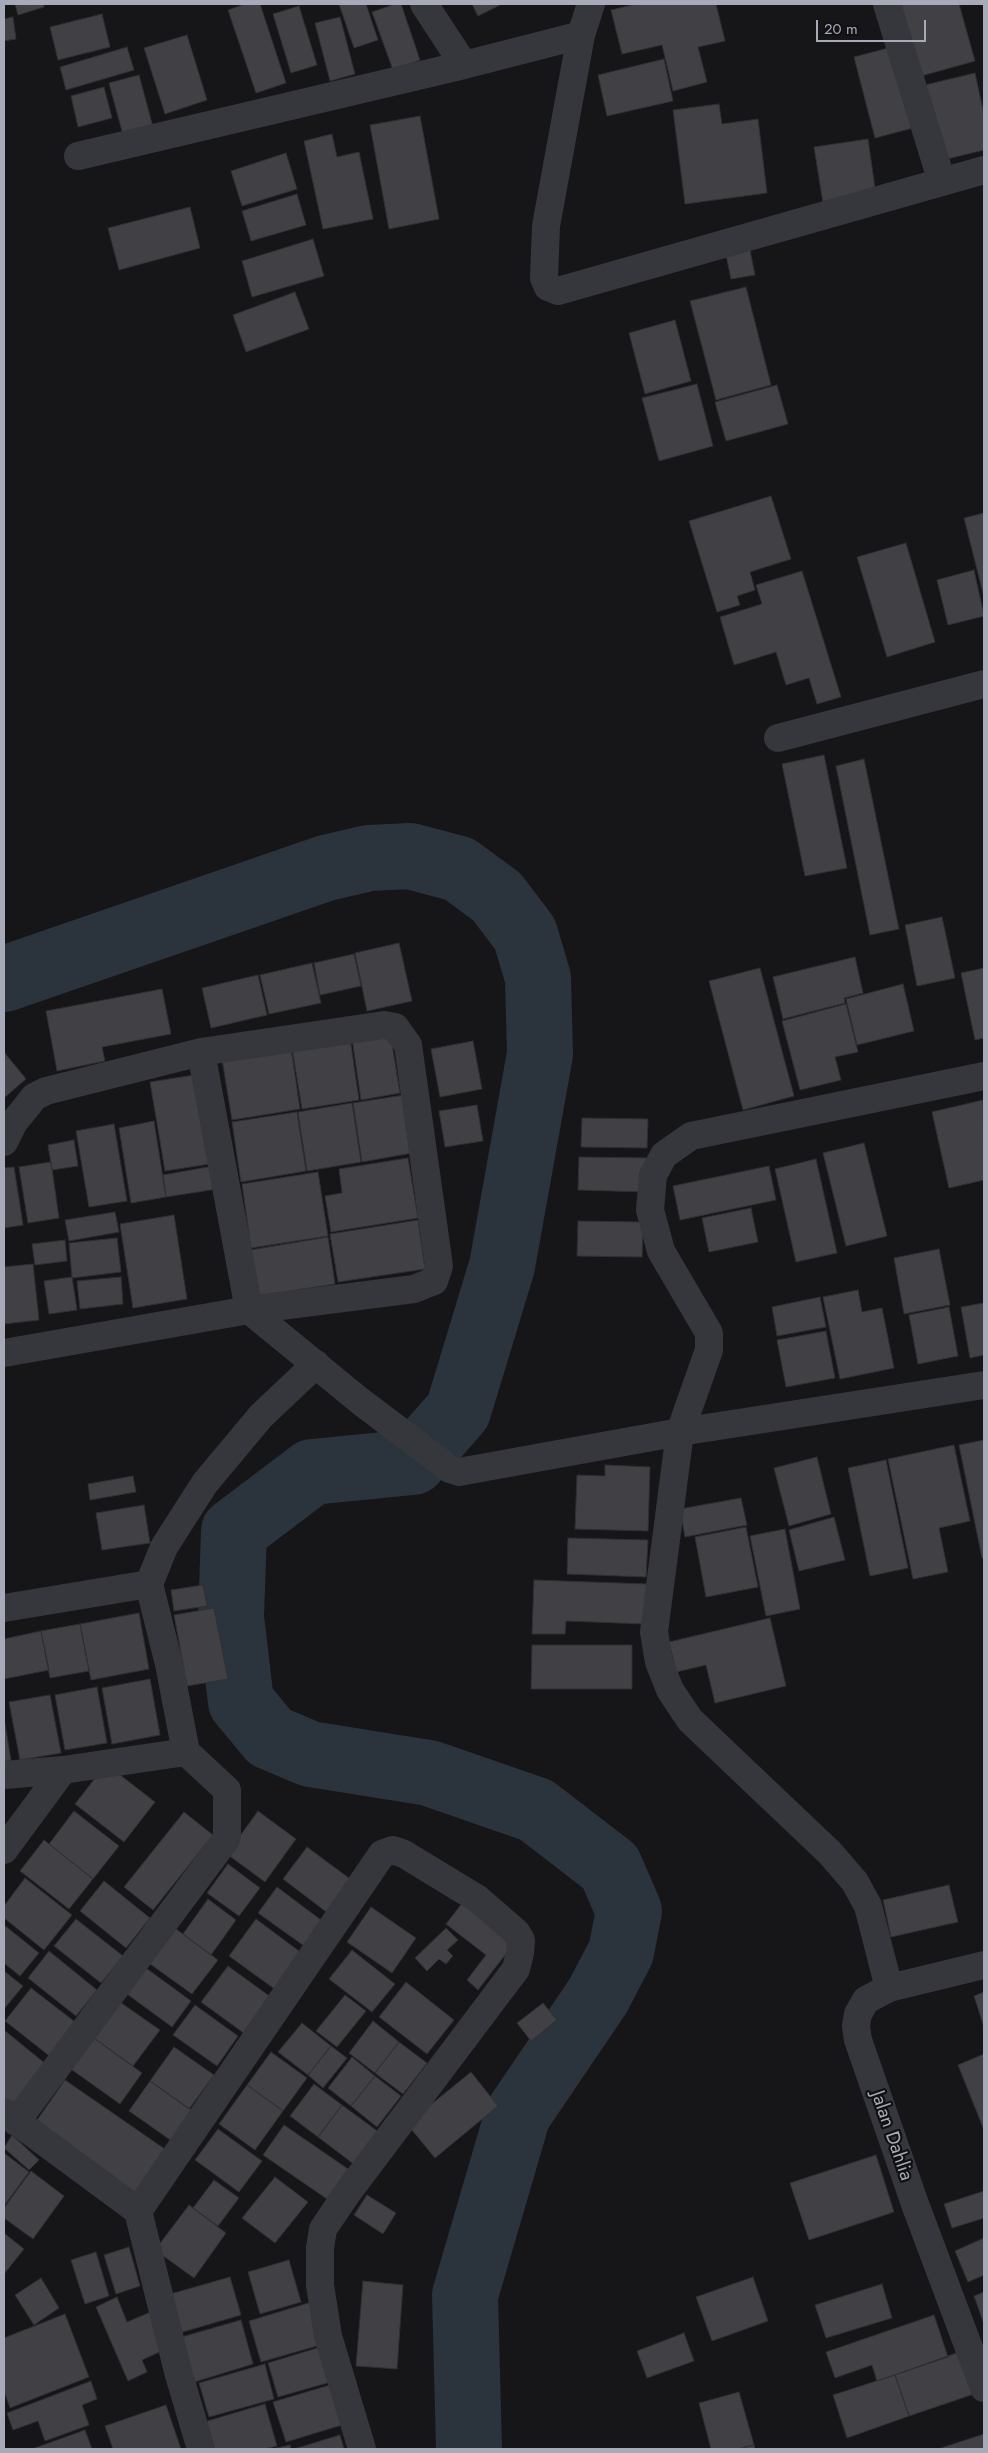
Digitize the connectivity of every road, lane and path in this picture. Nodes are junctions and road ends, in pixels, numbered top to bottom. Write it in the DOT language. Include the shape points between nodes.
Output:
graph roads {
  1 [pos="424,4"];
  2 [pos="591,4"];
  3 [pos="887,4"];
  4 [pos="581,35"];
  5 [pos="464,65"];
  6 [pos="78,156"];
  7 [pos="984,170"];
  8 [pos="942,182"];
  9 [pos="984,684"];
  10 [pos="778,738"];
  11 [pos="202,1052"];
  12 [pos="984,1076"];
  13 [pos="4,1142"];
  14 [pos="249,1310"];
  15 [pos="4,1353"];
  16 [pos="316,1364"];
  17 [pos="984,1385"];
  18 [pos="680,1432"];
  19 [pos="149,1584"];
  20 [pos="4,1608"];
  21 [pos="186,1752"];
  22 [pos="63,1770"];
  23 [pos="4,1775"];
  24 [pos="4,1850"];
  25 [pos="984,1965"];
  26 [pos="889,1988"];
  27 [pos="10,2117"];
  28 [pos="138,2211"];
  29 [pos="984,2388"];
  30 [pos="201,2449"];
  31 [pos="362,2449"];
  1 -- 5 [label="street"];
  2 -- 4 [label="street"];
  3 -- 8 [label="street"];
  4 -- 5 [label="street"];
  4 -- 8 [label="street" via="546,226 544,278 548,287 558,291"];
  5 -- 6 [label="street"];
  7 -- 8 [label="street"];
  9 -- 10 [label="street"];
  11 -- 13 [label="street" via="46,1091 34,1097 14,1122"];
  11 -- 14 [label="street"];
  11 -- 14 [label="street" via="384,1025 395,1027 408,1045 438,1266 434,1281 414,1289"];
  12 -- 18 [label="street" via="691,1136 664,1155 653,1175 650,1210 661,1251 709,1333 709,1350"];
  14 -- 15 [label="street"];
  14 -- 16 [label="street"];
  16 -- 18 [label="street" via="450,1469 459,1472"];
  16 -- 19 [label="street" via="261,1416 205,1483 164,1547"];
  17 -- 18 [label="street"];
  18 -- 26 [label="street" via="654,1632 659,1662 670,1690 690,1720 830,1853 855,1882 868,1906"];
  19 -- 20 [label="street"];
  19 -- 21 [label="street"];
  21 -- 22 [label="street"];
  21 -- 27 [label="street" via="227,1790 227,1838"];
  22 -- 23 [label="street"];
  22 -- 24 [label="street"];
  25 -- 26 [label="street, Jalan Dahlia"];
  26 -- 29 [label="street, Jalan Dahlia" via="866,2000 858,2014 858,2040"];
  27 -- 28 [label="street"];
  28 -- 30 [label="street"];
  28 -- 31 [label="street" via="382,1854 392,1850 404,1854 478,1899 516,1932 521,1940 516,1969 323,2229 320,2285 328,2336"];
}
